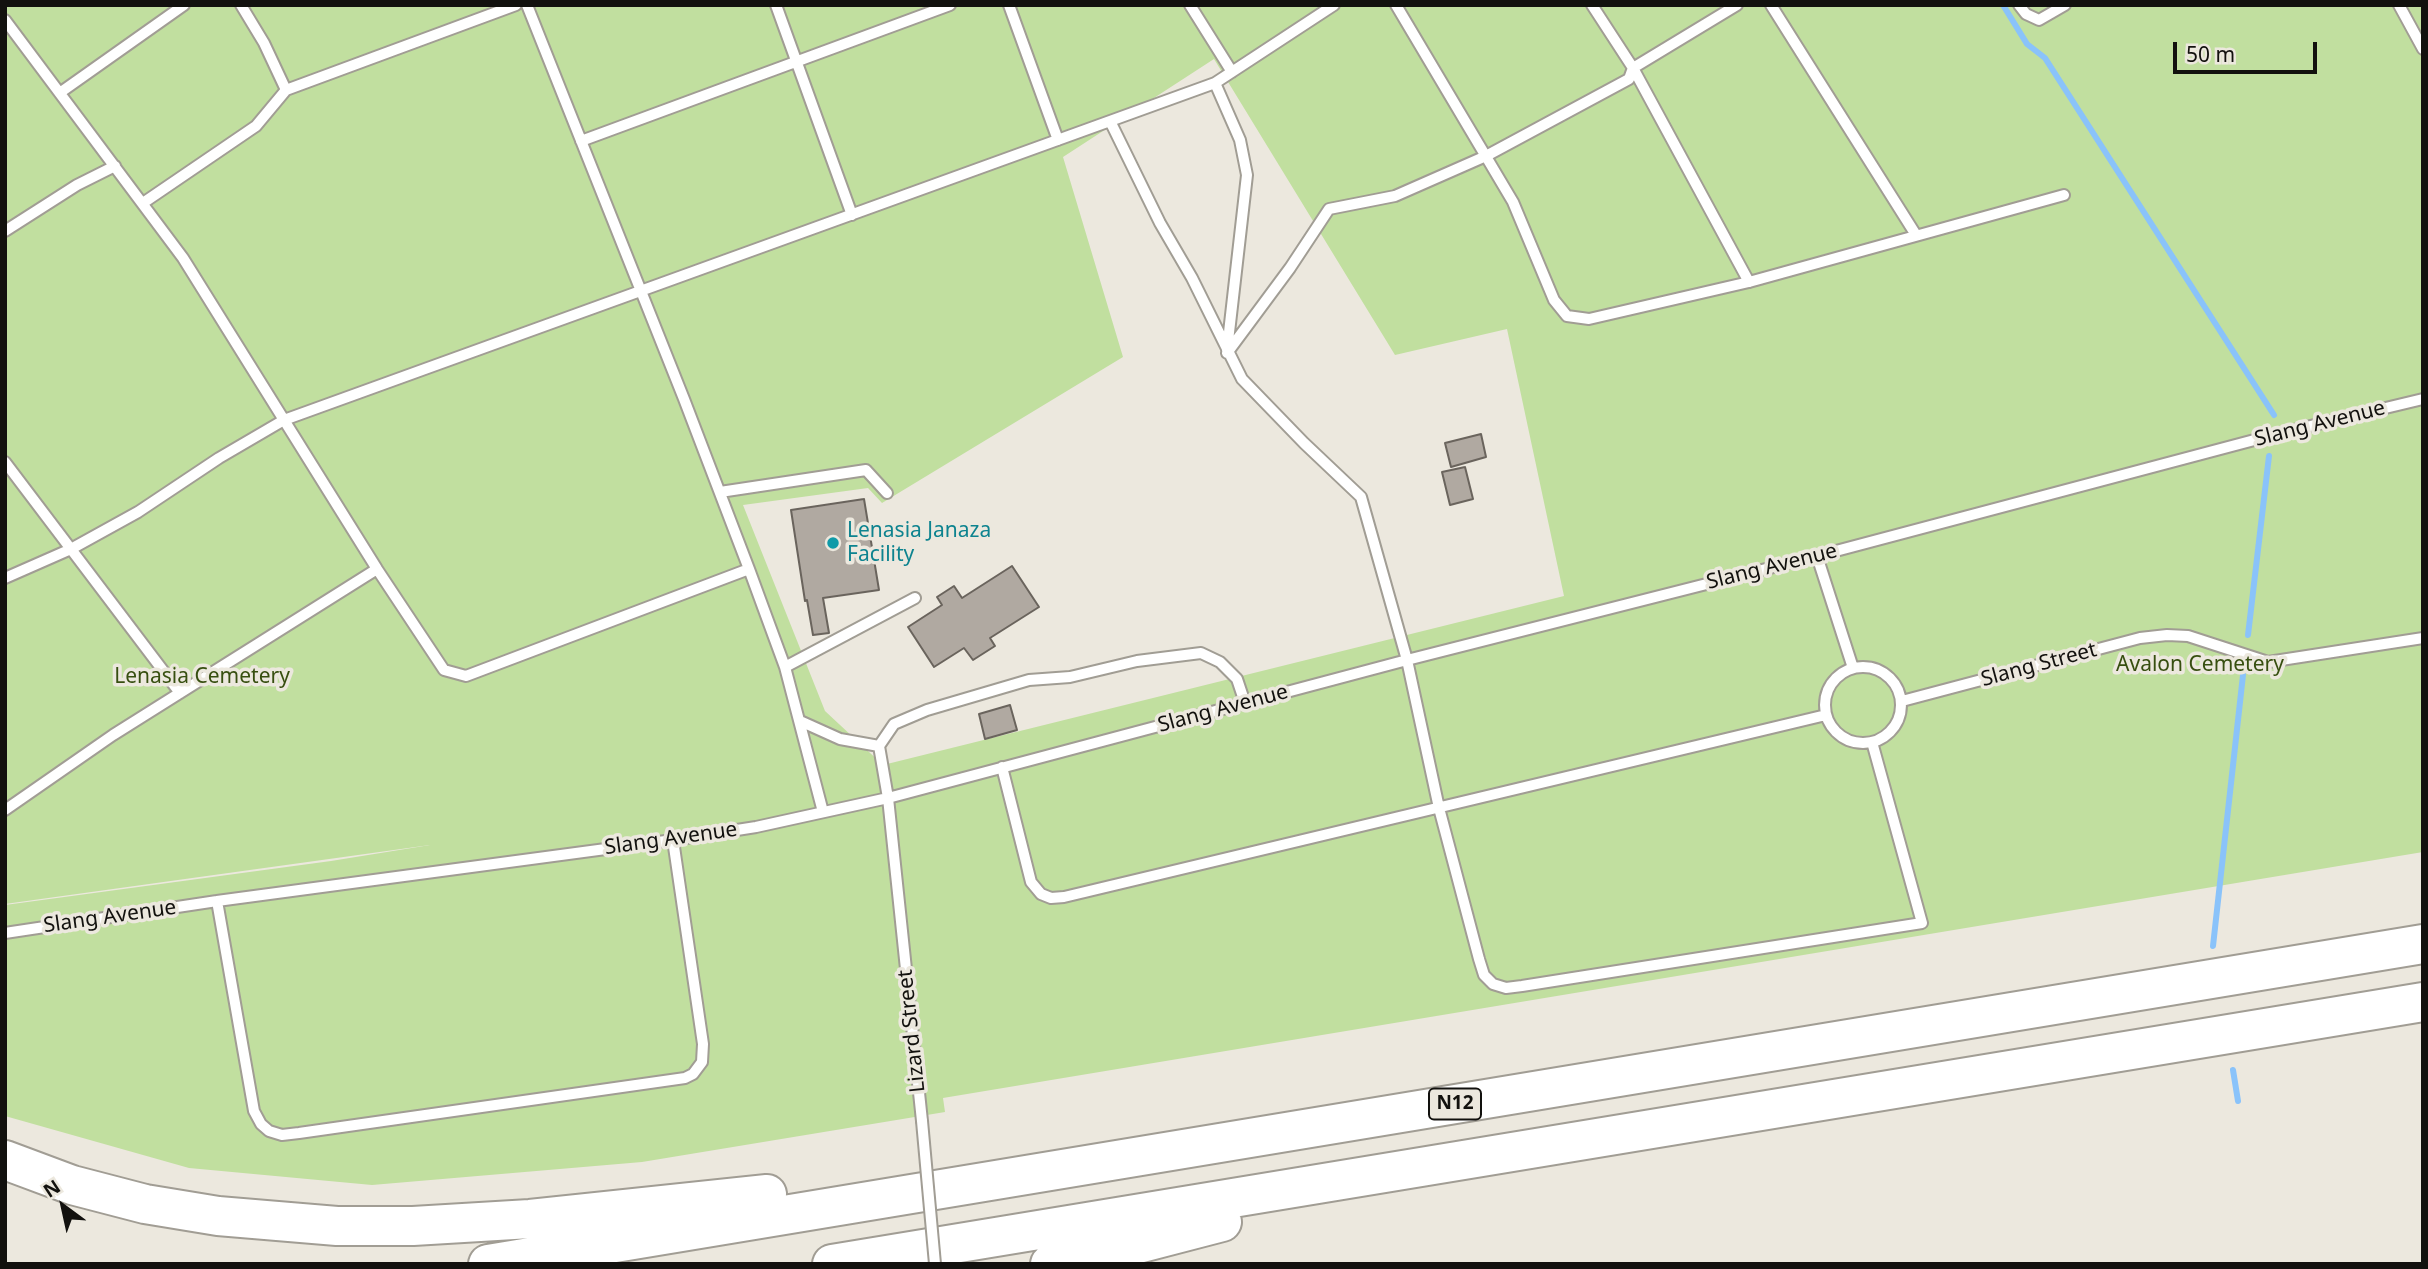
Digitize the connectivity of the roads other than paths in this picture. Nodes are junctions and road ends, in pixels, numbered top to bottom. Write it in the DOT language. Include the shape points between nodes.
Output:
graph roads {
  1 [pos="184,5"];
  2 [pos="242,5"];
  3 [pos="516,5"];
  4 [pos="527,5"];
  5 [pos="776,5"];
  6 [pos="950,5"];
  7 [pos="1009,5"];
  8 [pos="1190,5"];
  9 [pos="1334,5"];
  10 [pos="1396,5"];
  11 [pos="1592,5"];
  12 [pos="1737,5"];
  13 [pos="1771,5"];
  14 [pos="2019,5"];
  15 [pos="2064,5"];
  16 [pos="2399,5"];
  17 [pos="5,20"];
  18 [pos="2423,49"];
  19 [pos="796,61"];
  20 [pos="1633,68"];
  21 [pos="1232,72"];
  22 [pos="1215,83"];
  23 [pos="286,90"];
  24 [pos="61,92"];
  25 [pos="1110,121"];
  26 [pos="1058,140"];
  27 [pos="582,141"];
  28 [pos="1486,156"];
  29 [pos="115,166"];
  30 [pos="2064,195"];
  31 [pos="143,203"];
  32 [pos="852,215"];
  33 [pos="5,231"];
  34 [pos="1916,235"];
  35 [pos="1749,282"];
  36 [pos="641,291"];
  37 [pos="1227,353"];
  38 [pos="2423,399"];
  39 [pos="284,420"];
  40 [pos="5,462"];
  41 [pos="720,492"];
  42 [pos="887,493"];
  43 [pos="71,549"];
  44 [pos="1817,556"];
  45 [pos="377,569"];
  46 [pos="749,569"];
  47 [pos="5,578"];
  48 [pos="915,598"];
  49 [pos="2423,638"];
  50 [pos="1407,660"];
  51 [pos="785,667"];
  52 [pos="1853,668"];
  53 [pos="180,693"];
  54 [pos="1902,701"];
  55 [pos="1245,703"];
  56 [pos="1826,715"];
  57 [pos="800,722"];
  58 [pos="1872,742"];
  59 [pos="879,747"];
  60 [pos="1002,766"];
  61 [pos="888,798"];
  62 [pos="1439,808"];
  63 [pos="5,810"];
  64 [pos="823,813"];
  65 [pos="673,840"];
  66 [pos="216,901"];
  67 [pos="5,933"];
  68 [pos="2423,944"];
  69 [pos="2423,1002"];
  70 [pos="5,1160"];
  71 [pos="1441,1163"];
  72 [pos="1059,1170"];
  73 [pos="488,1264"];
  74 [pos="832,1264"];
  75 [pos="936,1264"];
  76 [pos="1050,1264"];
  1 -- 24 [label="lane"];
  2 -- 23 [label="lane"];
  3 -- 23 [label="lane"];
  4 -- 27 [label="lane"];
  5 -- 19 [label="lane"];
  6 -- 19 [label="lane"];
  7 -- 26 [label="lane"];
  8 -- 21 [label="lane"];
  9 -- 21 [label="lane"];
  10 -- 28 [label="lane"];
  11 -- 20 [label="lane"];
  12 -- 20 [label="lane"];
  13 -- 34 [label="lane"];
  14 -- 15 [label="lane" via="2039,20"];
  16 -- 18 [label="lane"];
  17 -- 24 [label="lane"];
  19 -- 27 [label="lane"];
  19 -- 32 [label="lane"];
  20 -- 28 [label="lane" via="1629,79"];
  20 -- 35 [label="lane"];
  21 -- 22 [label="lane"];
  22 -- 25 [label="lane"];
  22 -- 37 [label="lane" via="1240,140 1247,175"];
  23 -- 31 [label="lane" via="256,126"];
  24 -- 29 [label="lane"];
  25 -- 26 [label="lane"];
  25 -- 37 [label="lane"];
  26 -- 32 [label="lane"];
  27 -- 36 [label="lane"];
  28 -- 35 [label="lane" via="1513,202 1553,300 1567,316 1589,319"];
  28 -- 37 [label="lane" via="1395,197 1329,209"];
  29 -- 31 [label="lane"];
  29 -- 33 [label="lane"];
  30 -- 34 [label="lane"];
  31 -- 39 [label="lane" via="183,258"];
  32 -- 36 [label="lane"];
  34 -- 35 [label="lane"];
  36 -- 39 [label="lane"];
  36 -- 41 [label="lane"];
  37 -- 50 [label="lane" via="1242,379 1361,497"];
  38 -- 44 [label="lane, Slang Avenue"];
  39 -- 43 [label="lane"];
  39 -- 45 [label="lane"];
  40 -- 43 [label="lane"];
  41 -- 42 [label="lane" via="866,470"];
  41 -- 46 [label="lane"];
  43 -- 47 [label="lane"];
  43 -- 53 [label="lane"];
  44 -- 50 [label="lane, Slang Avenue"];
  44 -- 52 [label="lane"];
  45 -- 46 [label="lane" via="444,670 466,676"];
  45 -- 53 [label="lane"];
  46 -- 51 [label="lane"];
  48 -- 51 [label="lane"];
  49 -- 54 [label="lane, Slang Street" via="2268,662 2188,636 2140,638"];
  50 -- 55 [label="lane, Slang Avenue"];
  50 -- 62 [label="lane"];
  51 -- 57 [label="lane"];
  52 -- 54 [label="lane" via="1881,671 1891,678"];
  52 -- 56 [label="lane" via="1834,679 1825,702"];
  53 -- 63 [label="lane"];
  54 -- 58 [label="lane" via="1895,726"];
  55 -- 59 [label="lane" via="1237,679 1220,662 1201,653 1167,656 1070,677 1029,680 927,710 894,723"];
  55 -- 60 [label="lane, Slang Avenue"];
  56 -- 58 [label="lane" via="1840,736 1851,742"];
  56 -- 62 [label="lane"];
  57 -- 59 [label="lane" via="840,739"];
  57 -- 64 [label="lane"];
  58 -- 62 [label="lane" via="1922,923 1522,986 1506,988 1484,975"];
  59 -- 61 [label="lane, Lizard Street"];
  60 -- 61 [label="lane, Slang Avenue"];
  60 -- 62 [label="lane" via="1031,882 1051,898"];
  61 -- 64 [label="lane, Slang Avenue"];
  61 -- 75 [label="lane, Lizard Street, bridge"];
  64 -- 65 [label="lane, Slang Avenue"];
  65 -- 66 [label="lane, Slang Avenue"];
  65 -- 66 [label="lane" via="703,1044 702,1062 693,1074 299,1133 269,1131 254,1111"];
  66 -- 67 [label="lane, Slang Avenue"];
  68 -- 72 [label="highway, N12"];
  69 -- 71 [label="highway"];
  70 -- 72 [label="highway" via="72,1185 145,1204 218,1216 337,1226 530,1219"];
  71 -- 74 [label="highway"];
  71 -- 76 [label="highway"];
  72 -- 73 [label="highway, N12"];
}
